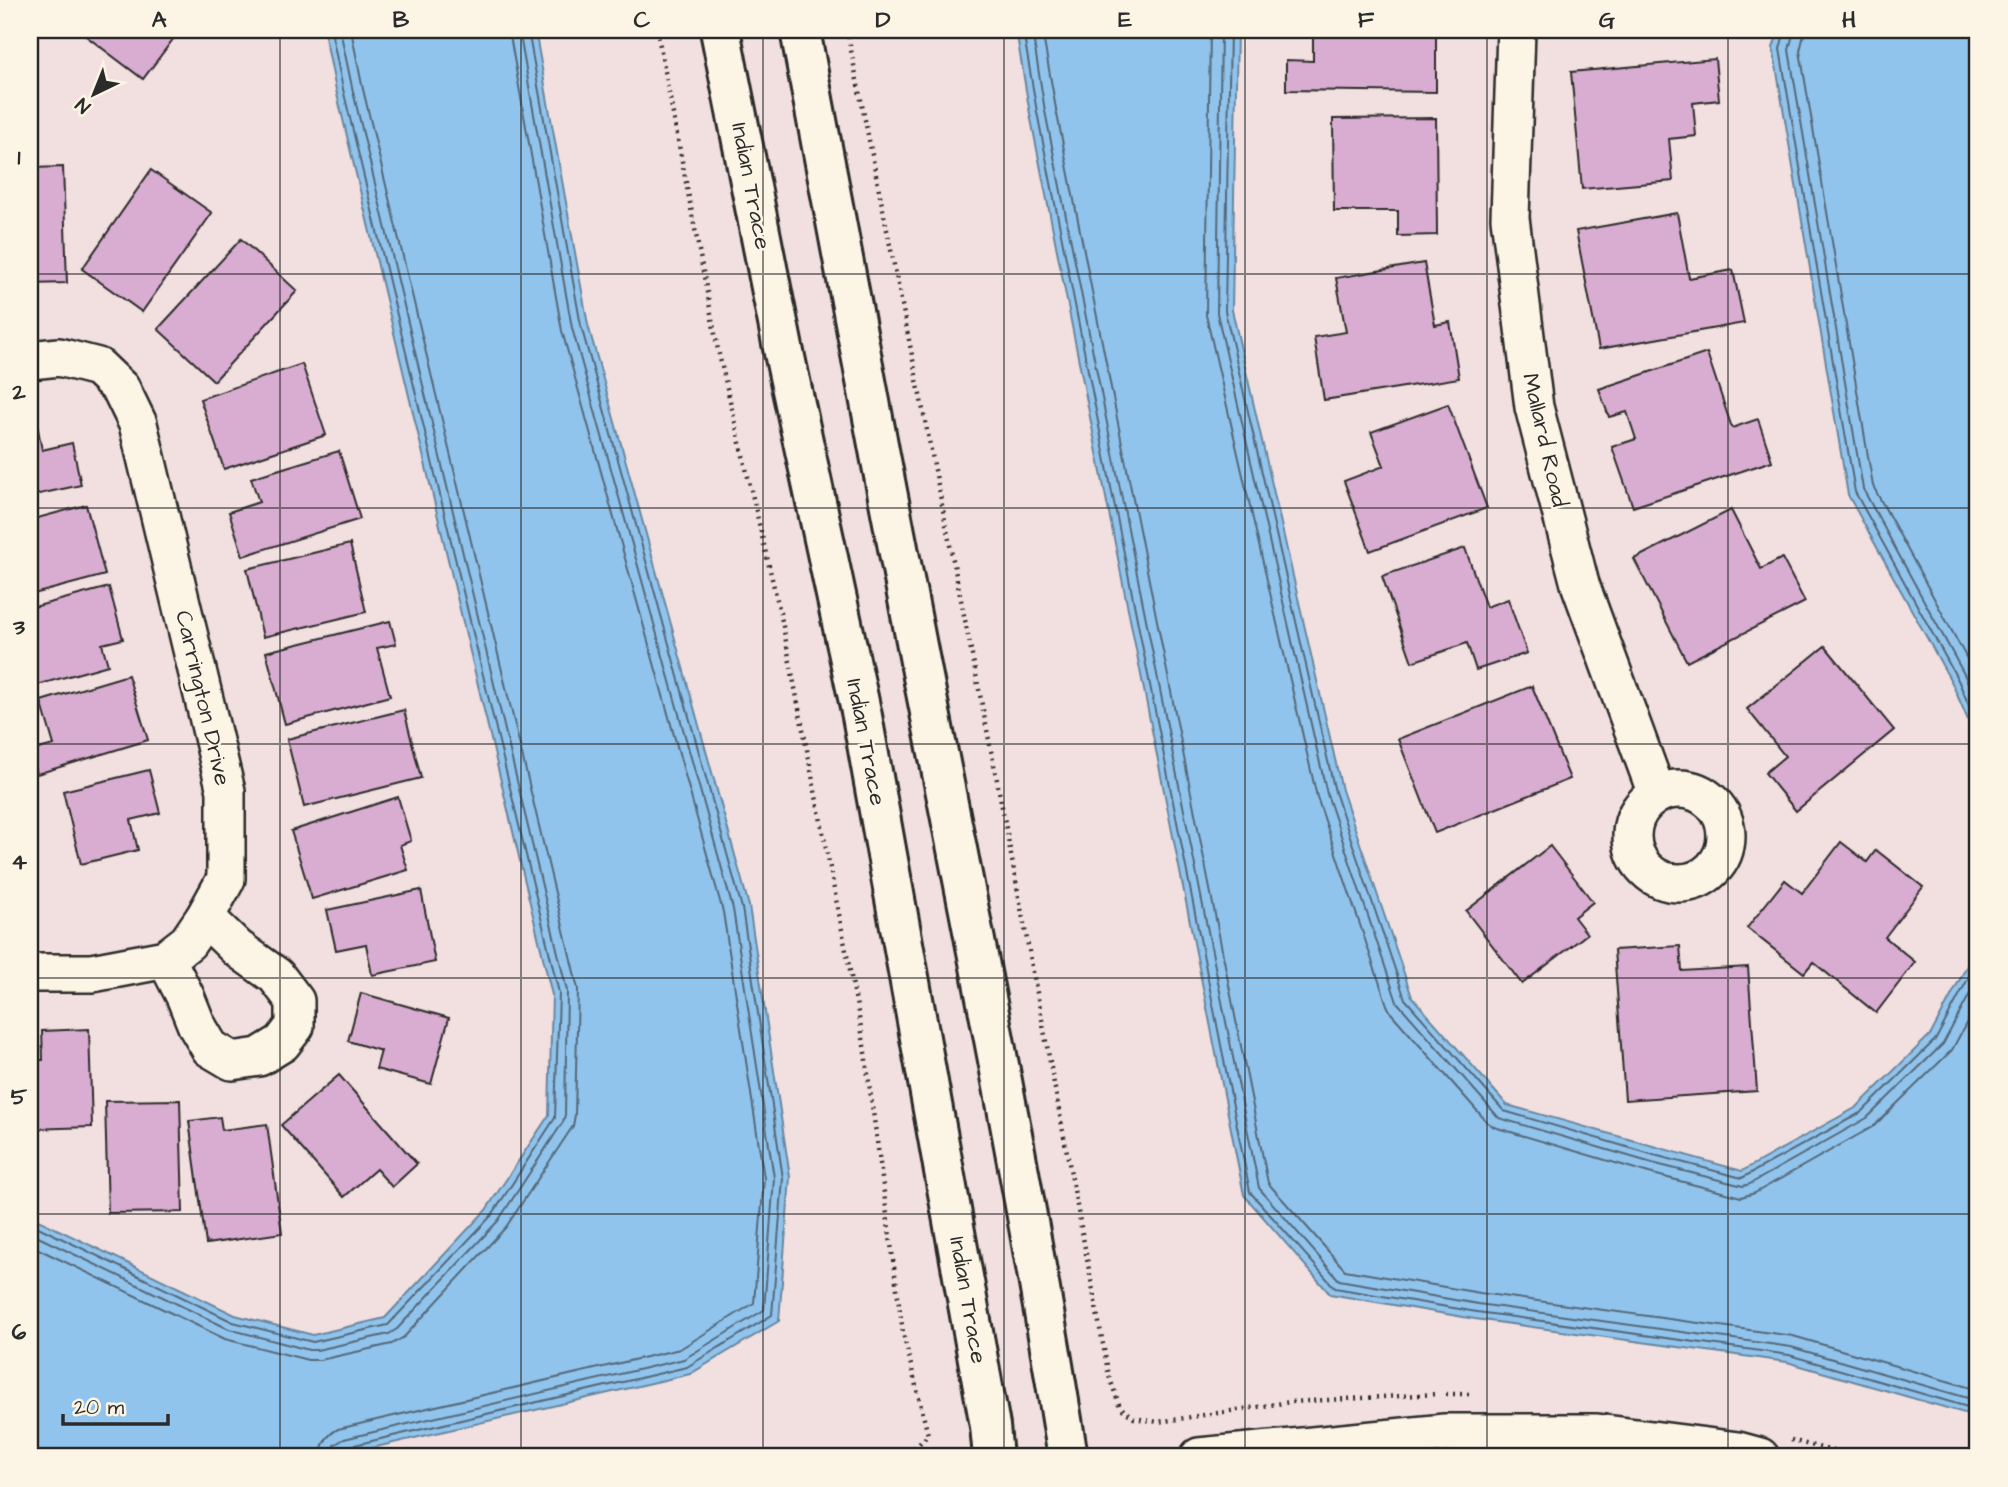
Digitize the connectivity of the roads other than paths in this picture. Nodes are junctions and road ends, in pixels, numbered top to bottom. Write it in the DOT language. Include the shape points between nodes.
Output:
graph roads {
  1 [pos="720,30"];
  2 [pos="800,30"];
  3 [pos="1516,30"];
  4 [pos="30,360"];
  5 [pos="1657,794"];
  6 [pos="205,916"];
  7 [pos="166,959"];
  8 [pos="30,973"];
  9 [pos="1756,1451"];
  10 [pos="993,1457"];
  11 [pos="1068,1457"];
  12 [pos="1199,1457"];
  1 -- 10 [label="main road, Indian Trace" via="864,729"];
  2 -- 11 [label="main road" via="984,987"];
  3 -- 5 [label="street, Mallard Road" via="1510,218 1534,407 1580,584"];
  4 -- 6 [label="street, Carrington Drive" via="59,357 99,367 121,389 138,424 226,791 226,879"];
  6 -- 7 [label="street, Carrington Drive" via="188,942"];
  6 -- 7 [label="street" via="237,948 276,976 295,1001 295,1026 282,1043 259,1057 232,1061 210,1048"];
  7 -- 8 [label="street" via="92,973"];
  9 -- 12 [label="street" via="1597,1433 1446,1433"];
}
